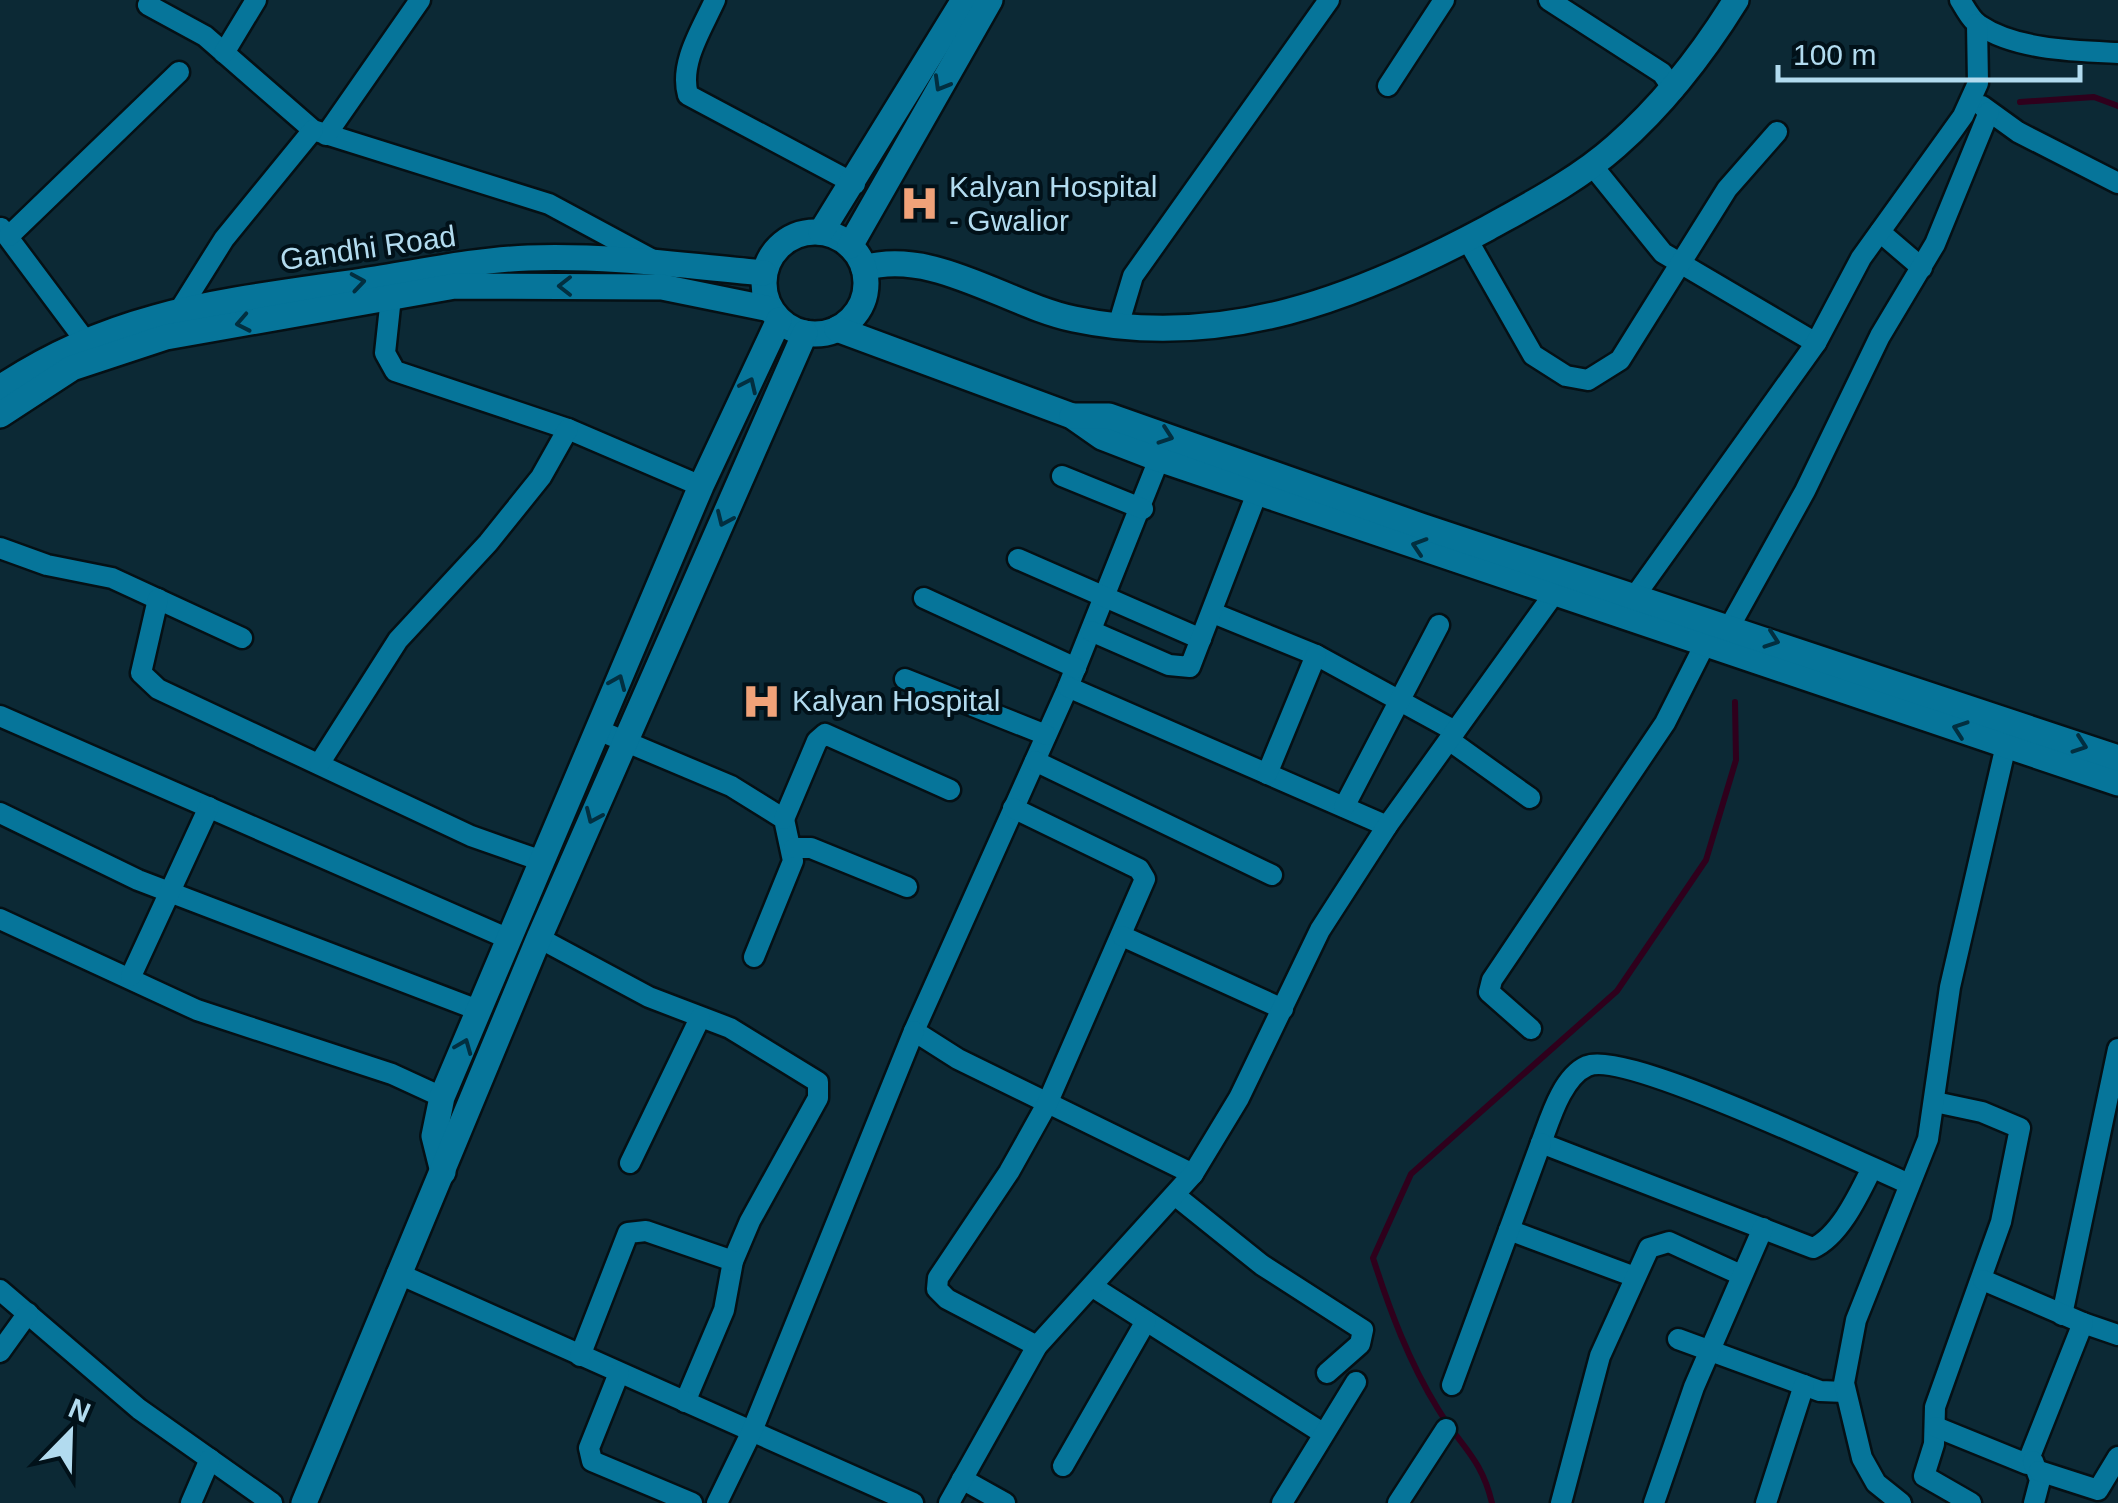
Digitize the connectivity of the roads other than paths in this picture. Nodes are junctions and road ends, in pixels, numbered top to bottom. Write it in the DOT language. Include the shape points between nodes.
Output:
graph roads {
  1 [pos="256,0"];
  2 [pos="420,0"];
  3 [pos="715,0"];
  4 [pos="964,0"];
  5 [pos="990,0"];
  6 [pos="1444,0"];
  7 [pos="1549,0"];
  8 [pos="1736,0"];
  9 [pos="1960,0"];
  10 [pos="1322,2"];
  11 [pos="148,6"];
  12 [pos="1977,24"];
  13 [pos="224,53"];
  14 [pos="2118,54"];
  15 [pos="179,72"];
  16 [pos="1388,86"];
  17 [pos="1674,90"];
  18 [pos="1981,105"];
  19 [pos="1777,132"];
  20 [pos="319,133"];
  21 [pos="1591,164"];
  22 [pos="2118,183"];
  23 [pos="855,184"];
  24 [pos="4,231"];
  25 [pos="821,232"];
  26 [pos="1880,232"];
  27 [pos="1467,239"];
  28 [pos="857,257"];
  29 [pos="1679,265"];
  30 [pos="1922,268"];
  31 [pos="764,273"];
  32 [pos="660,275"];
  33 [pos="391,297"];
  34 [pos="180,311"];
  35 [pos="775,314"];
  36 [pos="1118,326"];
  37 [pos="837,330"];
  38 [pos="805,333"];
  39 [pos="84,340"];
  40 [pos="1816,343"];
  41 [pos="0,388"];
  42 [pos="0,416"];
  43 [pos="1072,416"];
  44 [pos="568,429"];
  45 [pos="1159,458"];
  46 [pos="1062,476"];
  47 [pos="701,486"];
  48 [pos="1257,493"];
  49 [pos="1143,508"];
  50 [pos="0,548"];
  51 [pos="1018,559"];
  52 [pos="1556,592"];
  53 [pos="1106,597"];
  54 [pos="924,598"];
  55 [pos="158,599"];
  56 [pos="1629,605"];
  57 [pos="1213,613"];
  58 [pos="1439,626"];
  59 [pos="1718,629"];
  60 [pos="1091,632"];
  61 [pos="242,638"];
  62 [pos="1202,640"];
  63 [pos="1316,655"];
  64 [pos="1072,678"];
  65 [pos="905,679"];
  66 [pos="1398,700"];
  67 [pos="0,716"];
  68 [pos="598,730"];
  69 [pos="1046,735"];
  70 [pos="1452,735"];
  71 [pos="624,744"];
  72 [pos="2006,745"];
  73 [pos="2118,758"];
  74 [pos="1035,761"];
  75 [pos="320,764"];
  76 [pos="1267,774"];
  77 [pos="2118,783"];
  78 [pos="950,790"];
  79 [pos="1530,798"];
  80 [pos="1344,807"];
  81 [pos="210,808"];
  82 [pos="1013,808"];
  83 [pos="0,813"];
  84 [pos="784,819"];
  85 [pos="1387,826"];
  86 [pos="794,848"];
  87 [pos="542,862"];
  88 [pos="1272,875"];
  89 [pos="907,887"];
  90 [pos="168,892"];
  91 [pos="0,918"];
  92 [pos="1122,936"];
  93 [pos="539,938"];
  94 [pos="510,939"];
  95 [pos="754,957"];
  96 [pos="131,976"];
  97 [pos="478,1010"];
  98 [pos="1282,1010"];
  99 [pos="700,1018"];
  100 [pos="1531,1030"];
  101 [pos="914,1032"];
  102 [pos="2118,1049"];
  103 [pos="442,1097"];
  104 [pos="1935,1102"];
  105 [pos="1047,1104"];
  106 [pos="1541,1143"];
  107 [pos="630,1163"];
  108 [pos="1872,1168"];
  109 [pos="443,1172"];
  110 [pos="1193,1174"];
  111 [pos="1909,1184"];
  112 [pos="1176,1196"];
  113 [pos="1763,1228"];
  114 [pos="1509,1230"];
  115 [pos="734,1261"];
  116 [pos="397,1273"];
  117 [pos="1740,1274"];
  118 [pos="1634,1276"];
  119 [pos="1982,1280"];
  120 [pos="1093,1287"];
  121 [pos="0,1290"];
  122 [pos="28,1314"];
  123 [pos="2062,1315"];
  124 [pos="1146,1321"];
  125 [pos="2083,1324"];
  126 [pos="2118,1334"];
  127 [pos="1678,1338"];
  128 [pos="1037,1346"];
  129 [pos="0,1352"];
  130 [pos="1710,1352"];
  131 [pos="580,1356"];
  132 [pos="620,1373"];
  133 [pos="1327,1373"];
  134 [pos="1356,1382"];
  135 [pos="1452,1386"];
  136 [pos="1804,1386"];
  137 [pos="1846,1392"];
  138 [pos="686,1402"];
  139 [pos="1936,1427"];
  140 [pos="1446,1430"];
  141 [pos="752,1431"];
  142 [pos="1322,1432"];
  143 [pos="2118,1457"];
  144 [pos="210,1458"];
  145 [pos="1063,1466"];
  146 [pos="2036,1466"];
  147 [pos="962,1479"];
  148 [pos="1408,1499"];
  149 [pos="191,1503"];
  150 [pos="272,1503"];
  151 [pos="304,1503"];
  152 [pos="692,1503"];
  153 [pos="718,1503"];
  154 [pos="913,1503"];
  155 [pos="949,1503"];
  156 [pos="1005,1503"];
  157 [pos="1282,1503"];
  158 [pos="1561,1503"];
  159 [pos="1654,1503"];
  160 [pos="1766,1503"];
  161 [pos="1900,1503"];
  162 [pos="1971,1503"];
  163 [pos="2034,1503"];
  1 -- 13 [label="street"];
  2 -- 20 [label="street"];
  3 -- 23 [label="street" via="689,58 688,95"];
  4 -- 23 [label="main road"];
  5 -- 28 [label="main road, one-way"];
  6 -- 16 [label="street"];
  7 -- 17 [label="street" via="1662,72"];
  8 -- 17 [label="main road"];
  9 -- 12 [label="street"];
  10 -- 36 [label="street" via="1133,276"];
  11 -- 13 [label="street"];
  12 -- 14 [label="street" via="2063,50"];
  12 -- 18 [label="street"];
  13 -- 20 [label="street"];
  15 -- 24 [label="street"];
  17 -- 21 [label="main road"];
  18 -- 22 [label="street" via="2018,132"];
  18 -- 26 [label="street"];
  18 -- 30 [label="street"];
  19 -- 29 [label="street" via="1738,174"];
  20 -- 32 [label="street" via="549,204"];
  20 -- 34 [label="street" via="224,239"];
  21 -- 27 [label="main road"];
  21 -- 29 [label="street"];
  23 -- 25 [label="main road"];
  24 -- 39 [label="street"];
  25 -- 28 [label="main road"];
  25 -- 31 [label="main road" via="779,246"];
  26 -- 30 [label="street"];
  26 -- 40 [label="street"];
  27 -- 29 [label="street" via="1533,355 1566,376 1588,380 1620,360"];
  27 -- 36 [label="main road" via="1400,275 1225,327"];
  28 -- 36 [label="main road" via="974,282 1071,319"];
  28 -- 37 [label="main road" via="866,282 858,310"];
  29 -- 40 [label="street"];
  30 -- 59 [label="street" via="1880,336 1806,491"];
  31 -- 32 [label="main road, Gandhi Road"];
  31 -- 35 [label="main road"];
  32 -- 33 [label="main road, one-way" via="454,286"];
  34 -- 32 [label="main road, Gandhi Road, one-way" via="524,258"];
  32 -- 35 [label="main road"];
  33 -- 42 [label="main road, one-way" via="114,352 72,368"];
  33 -- 44 [label="street" via="385,353 395,371"];
  34 -- 39 [label="main road, Gandhi Road"];
  35 -- 38 [label="main road"];
  47 -- 35 [label="main road, one-way"];
  37 -- 38 [label="main road"];
  37 -- 43 [label="main road"];
  38 -- 71 [label="main road, one-way"];
  39 -- 41 [label="main road, Gandhi Road"];
  40 -- 56 [label="street"];
  43 -- 45 [label="main road" via="1102,437"];
  43 -- 56 [label="main road, one-way" via="1109,416"];
  44 -- 47 [label="street"];
  44 -- 75 [label="street" via="541,477 488,544 398,640"];
  45 -- 48 [label="main road"];
  45 -- 49 [label="street"];
  46 -- 49 [label="street"];
  68 -- 47 [label="main road, one-way"];
  52 -- 48 [label="main road, one-way"];
  48 -- 57 [label="street"];
  49 -- 53 [label="street"];
  50 -- 55 [label="street" via="112,578"];
  51 -- 53 [label="street"];
  52 -- 56 [label="main road"];
  52 -- 70 [label="street"];
  53 -- 60 [label="street"];
  53 -- 62 [label="street"];
  54 -- 64 [label="street"];
  55 -- 61 [label="street"];
  55 -- 75 [label="street" via="142,674 158,689"];
  56 -- 59 [label="main road"];
  57 -- 62 [label="street"];
  57 -- 63 [label="street"];
  58 -- 66 [label="street"];
  72 -- 59 [label="main road, one-way"];
  59 -- 73 [label="main road, one-way"];
  59 -- 100 [label="street" via="1665,722 1492,980 1494,999"];
  60 -- 62 [label="street" via="1184,670"];
  60 -- 64 [label="street"];
  63 -- 66 [label="street"];
  63 -- 76 [label="street"];
  64 -- 69 [label="street"];
  64 -- 76 [label="street"];
  65 -- 69 [label="street"];
  66 -- 70 [label="street"];
  66 -- 80 [label="street"];
  67 -- 81 [label="street"];
  68 -- 71 [label="street"];
  68 -- 87 [label="main road"];
  69 -- 74 [label="street"];
  70 -- 79 [label="street"];
  70 -- 85 [label="street"];
  71 -- 84 [label="street" via="731,786"];
  71 -- 93 [label="main road, one-way"];
  72 -- 77 [label="main road"];
  72 -- 104 [label="street" via="1950,987"];
  74 -- 82 [label="street"];
  74 -- 88 [label="street"];
  75 -- 87 [label="street"];
  76 -- 80 [label="street"];
  78 -- 84 [label="street" via="826,734"];
  80 -- 85 [label="street"];
  81 -- 90 [label="street"];
  81 -- 94 [label="street"];
  82 -- 92 [label="street" via="1143,873"];
  82 -- 101 [label="street"];
  83 -- 90 [label="street"];
  84 -- 86 [label="street"];
  85 -- 98 [label="street" via="1320,930"];
  86 -- 89 [label="street" via="812,848"];
  86 -- 95 [label="street"];
  87 -- 94 [label="main road"];
  90 -- 96 [label="street"];
  90 -- 97 [label="street"];
  91 -- 96 [label="street"];
  92 -- 98 [label="street"];
  92 -- 105 [label="street"];
  93 -- 99 [label="street"];
  93 -- 109 [label="main road"];
  94 -- 97 [label="main road"];
  96 -- 103 [label="street" via="197,1010 376,1068"];
  103 -- 97 [label="main road, one-way"];
  98 -- 110 [label="street"];
  99 -- 107 [label="street"];
  99 -- 115 [label="street" via="812,1074 820,1090"];
  101 -- 105 [label="street"];
  101 -- 141 [label="street"];
  102 -- 123 [label="street"];
  103 -- 109 [label="main road" via="434,1136"];
  104 -- 111 [label="street"];
  104 -- 119 [label="street" via="2020,1128"];
  105 -- 110 [label="street"];
  105 -- 128 [label="street" via="943,1265 937,1289"];
  106 -- 108 [label="street" via="1573,1075 1590,1064 1611,1063"];
  106 -- 113 [label="street"];
  106 -- 114 [label="street"];
  108 -- 111 [label="street"];
  108 -- 113 [label="street" via="1822,1244 1813,1248"];
  109 -- 116 [label="main road"];
  110 -- 112 [label="street"];
  111 -- 137 [label="street" via="1856,1320"];
  112 -- 120 [label="street"];
  112 -- 133 [label="street" via="1262,1266 1363,1330 1360,1344"];
  113 -- 117 [label="street"];
  114 -- 118 [label="street"];
  114 -- 135 [label="street"];
  115 -- 131 [label="street" via="646,1231 628,1233"];
  115 -- 138 [label="street" via="724,1310"];
  116 -- 131 [label="street"];
  116 -- 151 [label="main road"];
  117 -- 118 [label="street" via="1662,1241 1649,1248"];
  117 -- 130 [label="street"];
  118 -- 158 [label="street" via="1600,1356"];
  119 -- 123 [label="street"];
  119 -- 139 [label="street" via="1935,1407"];
  120 -- 124 [label="street"];
  120 -- 128 [label="street"];
  121 -- 122 [label="street"];
  122 -- 129 [label="street"];
  122 -- 144 [label="street" via="139,1409"];
  123 -- 125 [label="street"];
  124 -- 142 [label="street"];
  124 -- 145 [label="street"];
  125 -- 126 [label="street"];
  125 -- 146 [label="street"];
  127 -- 130 [label="street"];
  128 -- 147 [label="street"];
  130 -- 136 [label="street"];
  130 -- 159 [label="street"];
  131 -- 132 [label="street"];
  132 -- 138 [label="street"];
  132 -- 152 [label="street" via="589,1448 592,1460"];
  134 -- 142 [label="street"];
  136 -- 137 [label="street"];
  136 -- 160 [label="street"];
  137 -- 161 [label="street" via="1862,1458 1876,1483"];
  138 -- 141 [label="street"];
  139 -- 146 [label="street"];
  139 -- 162 [label="street" via="1924,1476"];
  140 -- 148 [label="street"];
  141 -- 153 [label="street"];
  141 -- 154 [label="street"];
  142 -- 157 [label="street"];
  143 -- 146 [label="street" via="2098,1490"];
  144 -- 149 [label="street"];
  144 -- 150 [label="street"];
  146 -- 163 [label="street"];
  147 -- 155 [label="street"];
  147 -- 156 [label="street"];
}
